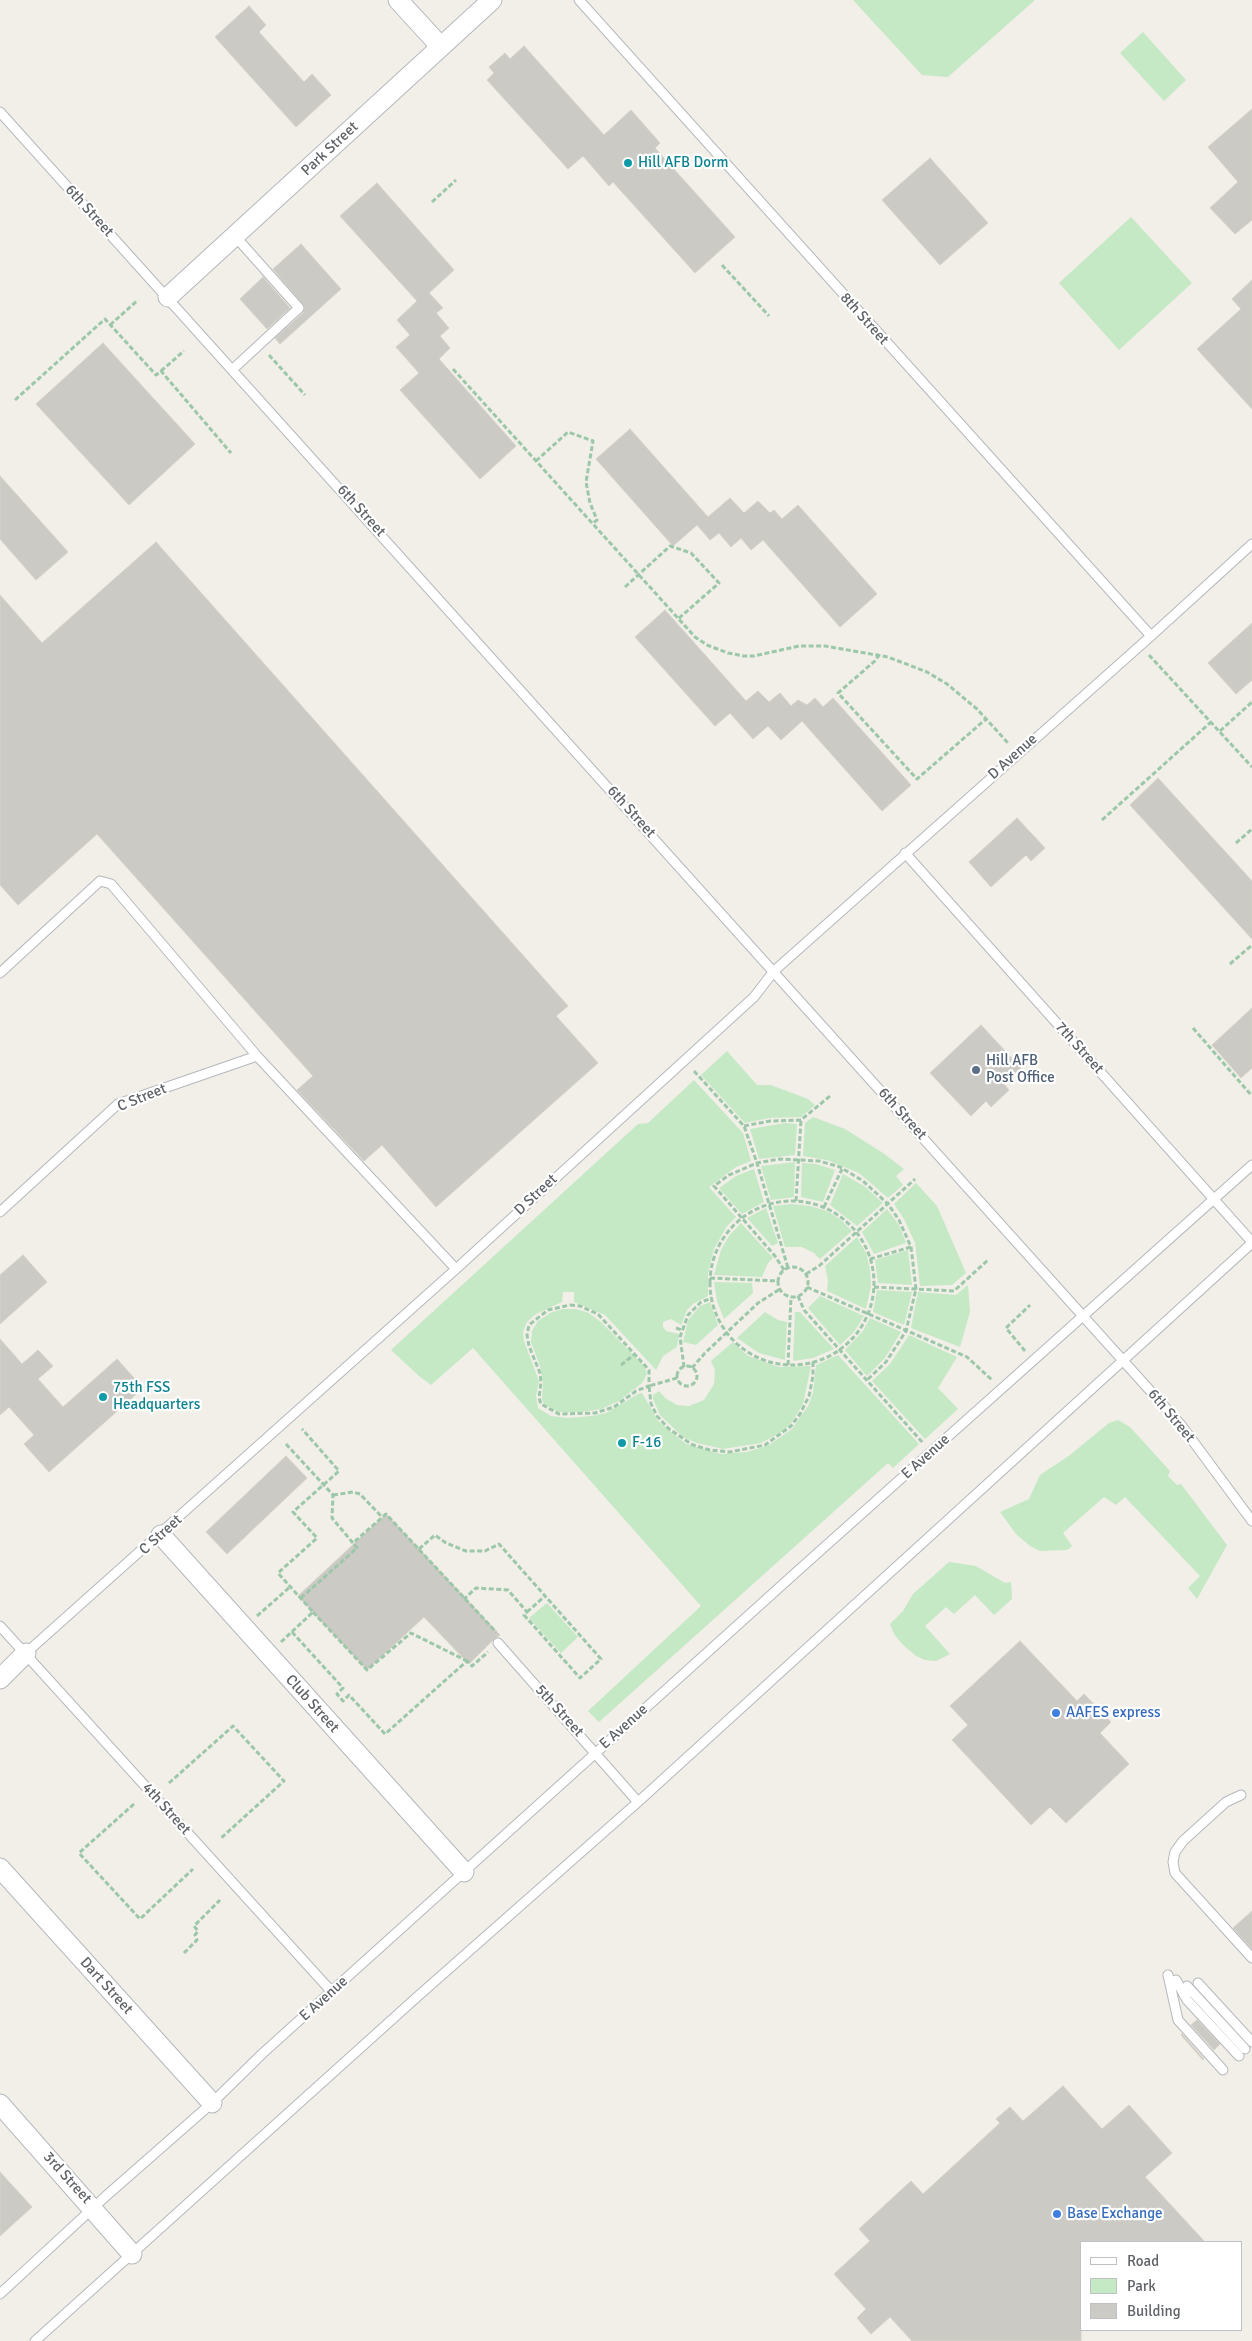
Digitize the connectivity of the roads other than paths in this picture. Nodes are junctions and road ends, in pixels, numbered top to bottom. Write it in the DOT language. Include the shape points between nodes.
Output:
graph roads {
  1 [pos="398,0"];
  2 [pos="492,0"];
  3 [pos="579,0"];
  4 [pos="441,47"];
  5 [pos="0,112"];
  6 [pos="235,236"];
  7 [pos="168,297"];
  8 [pos="233,369"];
  9 [pos="1252,544"];
  10 [pos="1151,636"];
  11 [pos="905,853"];
  12 [pos="774,971"];
  13 [pos="0,973"];
  14 [pos="257,1056"];
  15 [pos="1252,1165"];
  16 [pos="1214,1199"];
  17 [pos="0,1212"];
  18 [pos="1252,1242"];
  19 [pos="456,1269"];
  20 [pos="1084,1316"];
  21 [pos="1123,1360"];
  22 [pos="293,1414"];
  23 [pos="1252,1521"];
  24 [pos="160,1535"];
  25 [pos="0,1626"];
  26 [pos="498,1644"];
  27 [pos="26,1653"];
  28 [pos="0,1679"];
  29 [pos="596,1753"];
  30 [pos="1241,1795"];
  31 [pos="638,1802"];
  32 [pos="0,1868"];
  33 [pos="464,1872"];
  34 [pos="1252,1958"];
  35 [pos="1198,1983"];
  36 [pos="1187,1986"];
  37 [pos="332,1992"];
  38 [pos="1245,2049"];
  39 [pos="1223,2070"];
  40 [pos="0,2104"];
  41 [pos="212,2104"];
  42 [pos="93,2208"];
  43 [pos="132,2254"];
  44 [pos="0,2294"];
  45 [pos="35,2341"];
  1 -- 4 [label="street"];
  2 -- 4 [label="street, Park Street"];
  3 -- 10 [label="lane, 8th Street"];
  4 -- 6 [label="street, Park Street"];
  5 -- 7 [label="lane, 6th Street"];
  6 -- 7 [label="street, Park Street"];
  6 -- 8 [label="lane" via="299,308"];
  7 -- 8 [label="lane, 6th Street"];
  8 -- 12 [label="lane, 6th Street"];
  9 -- 10 [label="lane, D Avenue"];
  10 -- 11 [label="lane, D Avenue"];
  11 -- 12 [label="lane, D Avenue"];
  11 -- 16 [label="lane, 7th Street"];
  12 -- 19 [label="lane, D Street" via="754,997"];
  12 -- 20 [label="lane, 6th Street"];
  13 -- 14 [label="lane" via="100,881 111,884"];
  14 -- 17 [label="lane, C Street" via="118,1104"];
  14 -- 19 [label="lane"];
  15 -- 16 [label="lane, E Avenue"];
  16 -- 18 [label="lane, 7th Street"];
  16 -- 20 [label="lane, E Avenue"];
  18 -- 21 [label="lane"];
  19 -- 22 [label="lane, D Street"];
  20 -- 21 [label="lane, 6th Street"];
  20 -- 29 [label="lane, E Avenue"];
  21 -- 23 [label="lane, 6th Street" via="1181,1425"];
  21 -- 31 [label="lane"];
  22 -- 24 [label="lane, C Street"];
  24 -- 27 [label="lane, C Street"];
  24 -- 33 [label="street, Club Street"];
  25 -- 27 [label="lane, 4th Street"];
  26 -- 29 [label="lane, 5th Street"];
  27 -- 28 [label="street"];
  27 -- 37 [label="lane, 4th Street"];
  29 -- 31 [label="lane, 5th Street"];
  29 -- 33 [label="lane, E Avenue"];
  30 -- 34 [label="lane" via="1226,1802 1183,1841 1173,1862 1175,1873"];
  31 -- 43 [label="lane"];
  32 -- 41 [label="street, Dart Street"];
  33 -- 37 [label="lane, E Avenue"];
  35 -- 38 [label="lane"];
  36 -- 38 [label="lane"];
  37 -- 41 [label="lane, E Avenue"];
  38 -- 39 [label="lane" via="1187,2000 1172,1978 1178,2020"];
  40 -- 42 [label="street, 3rd Street"];
  41 -- 42 [label="lane, E Avenue"];
  42 -- 43 [label="street, 3rd Street"];
  42 -- 44 [label="lane, E Avenue"];
  43 -- 45 [label="lane"];
}
